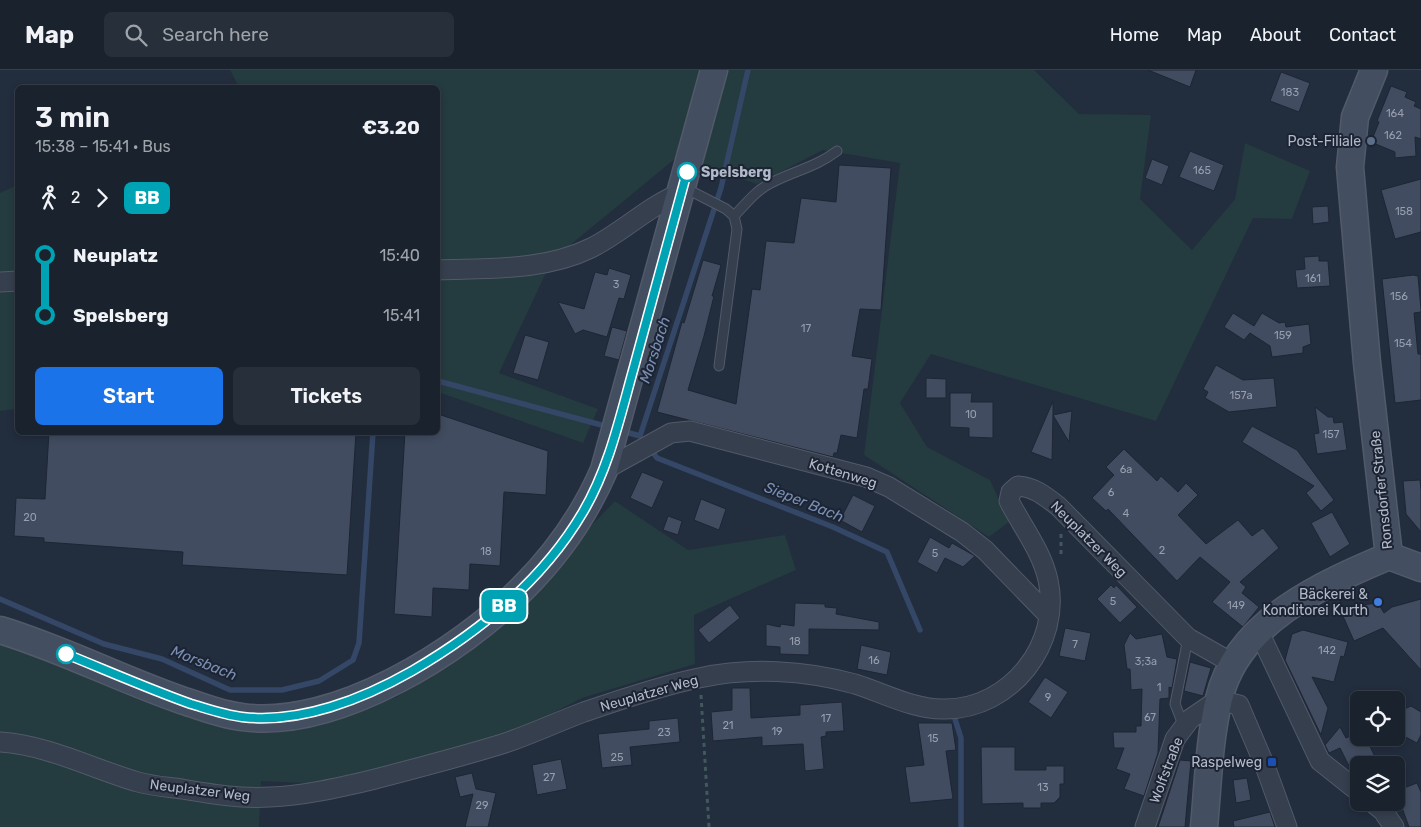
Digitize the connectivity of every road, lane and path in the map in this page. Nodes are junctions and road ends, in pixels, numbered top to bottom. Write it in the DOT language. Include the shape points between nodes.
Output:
graph roads {
  1 [pos="714,70"];
  2 [pos="1374,70"];
  3 [pos="837,151"];
  4 [pos="689,192"];
  5 [pos="734,216"];
  6 [pos="440,270"];
  7 [pos="15,281"];
  8 [pos="0,282"];
  9 [pos="719,366"];
  10 [pos="600,478"];
  11 [pos="1389,556"];
  12 [pos="1421,568"];
  13 [pos="1048,616"];
  14 [pos="0,630"];
  15 [pos="1258,632"];
  16 [pos="1188,638"];
  17 [pos="1232,663"];
  18 [pos="700,678"];
  19 [pos="1218,700"];
  20 [pos="1184,727"];
  21 [pos="0,742"];
  22 [pos="1350,785"];
  23 [pos="1383,811"];
  24 [pos="709,827"];
  25 [pos="1145,827"];
  26 [pos="1204,827"];
  27 [pos="1287,827"];
  28 [pos="1394,827"];
  1 -- 4 [label="main road"];
  2 -- 11 [label="main road, Ronsdorfer Straße" via="1355,117 1350,167 1367,363"];
  3 -- 5 [label="lane" via="816,165 771,183"];
  4 -- 5 [label="lane" via="726,208"];
  4 -- 6 [label="street" via="662,200 611,236 570,258 494,269"];
  4 -- 10 [label="main road"];
  5 -- 9 [label="lane" via="737,229"];
  7 -- 8 [label="street"];
  10 -- 13 [label="street, Kottenweg" via="670,433 690,431 866,478 889,487 962,532 985,550"];
  10 -- 14 [label="main road" via="582,514 558,549 494,615 459,641 387,685 318,710 266,718 242,718 216,712"];
  11 -- 12 [label="main road"];
  11 -- 15 [label="main road, Ronsdorfer Straße" via="1302,596"];
  13 -- 16 [label="street, Neuplatzer Weg" via="1050,599 1043,563 1009,501 1011,492 1018,486 1027,486 1041,493 1058,506"];
  13 -- 18 [label="street, Neuplatzer Weg" via="1036,656 1022,675 982,703 963,708 931,708 828,677 792,672 762,671"];
  15 -- 17 [label="main road, Ronsdorfer Straße"];
  15 -- 22 [label="street" via="1320,761"];
  16 -- 17 [label="street, Neuplatzer Weg"];
  16 -- 20 [label="lane" via="1175,704"];
  17 -- 19 [label="main road, Ronsdorfer Straße"];
  18 -- 21 [label="street, Neuplatzer Weg" via="585,712 504,743 430,765 344,786 271,798 231,796 142,783 61,755"];
  18 -- 24 [label="path"];
  19 -- 20 [label="street, Wolfstraße"];
  19 -- 26 [label="main road, Ronsdorfer Straße"];
  19 -- 27 [label="street" via="1239,705"];
  20 -- 25 [label="street, Wolfstraße" via="1175,739"];
  23 -- 28 [label="street"];
}
